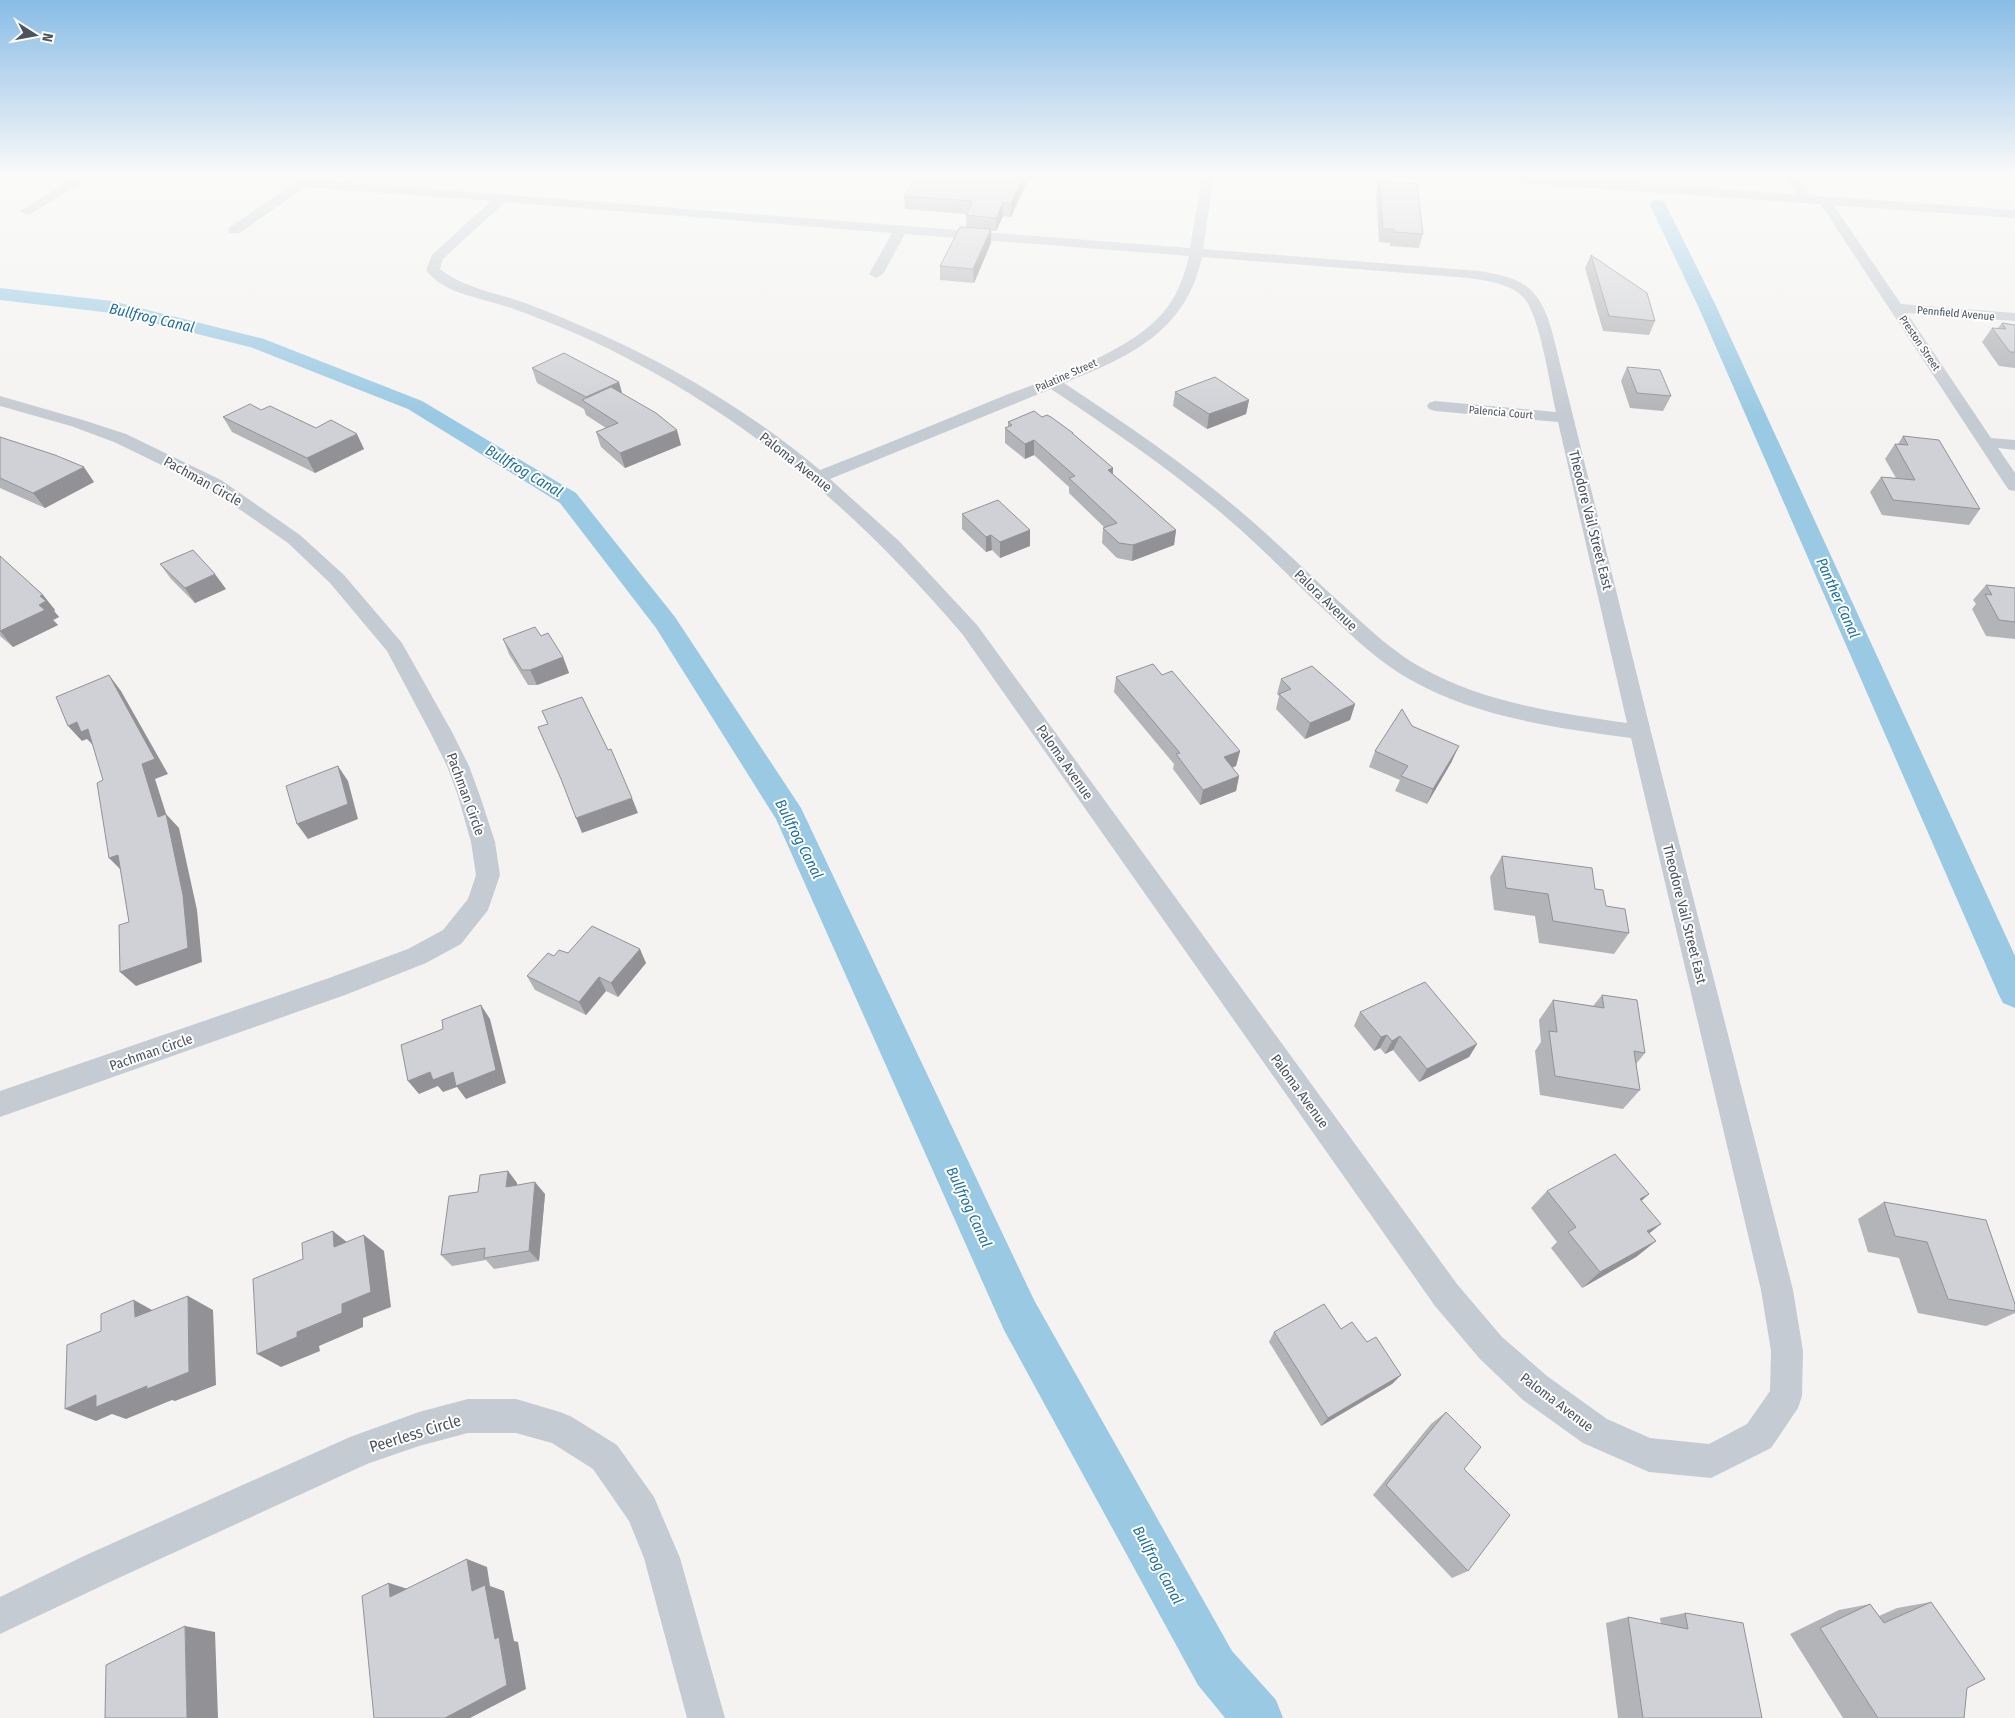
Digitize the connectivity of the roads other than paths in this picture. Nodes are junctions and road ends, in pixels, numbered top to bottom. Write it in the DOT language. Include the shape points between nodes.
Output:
graph roads {
  1 [pos="440,255"];
  2 [pos="886,255"];
  3 [pos="1194,255"];
  4 [pos="1223,255"];
  5 [pos="1861,255"];
  6 [pos="876,274"];
  7 [pos="1896,308"];
  8 [pos="2015,317"];
  9 [pos="1053,383"];
  10 [pos="0,401"];
  11 [pos="1435,406"];
  12 [pos="1566,418"];
  13 [pos="1986,442"];
  14 [pos="2015,445"];
  15 [pos="819,478"];
  16 [pos="2015,486"];
  17 [pos="1640,732"];
  18 [pos="0,1104"];
  19 [pos="1649,1455"];
  20 [pos="0,1616"];
  21 [pos="706,1718"];
  1 -- 15 [label="street, Paloma Avenue" via="434,270 448,282 603,340 670,374 727,409"];
  2 -- 6 [label="street"];
  3 -- 9 [label="street, Palatine Street" via="1183,294 1162,322 1136,341"];
  4 -- 12 [label="street, Theodore Vail Street East" via="1459,273 1514,285 1528,294 1540,313"];
  5 -- 7 [label="street, Preston Street"];
  7 -- 8 [label="street, Pennfield Avenue"];
  7 -- 13 [label="street, Preston Street"];
  9 -- 15 [label="street, Palatine Street"];
  9 -- 17 [label="street, Palora Avenue" via="1142,443 1213,498 1363,635 1418,675 1513,711"];
  10 -- 18 [label="street, Pachman Circle" via="120,438 215,484 294,539 337,579 395,648 441,732 470,796 484,842 488,875 479,903 452,937 417,956"];
  11 -- 12 [label="street, Palencia Court"];
  12 -- 17 [label="street, Theodore Vail Street East"];
  13 -- 14 [label="street"];
  13 -- 16 [label="street, Preston Street"];
  15 -- 19 [label="street, Paloma Avenue" via="897,549 970,630 1446,1295 1491,1348 1535,1388 1595,1431"];
  17 -- 19 [label="street, Theodore Vail Street East" via="1776,1290 1786,1351 1786,1396 1759,1436 1711,1460"];
  20 -- 21 [label="street, Peerless Circle" via="362,1449 468,1416 516,1416 560,1429 605,1457 642,1509 662,1558"];
}
